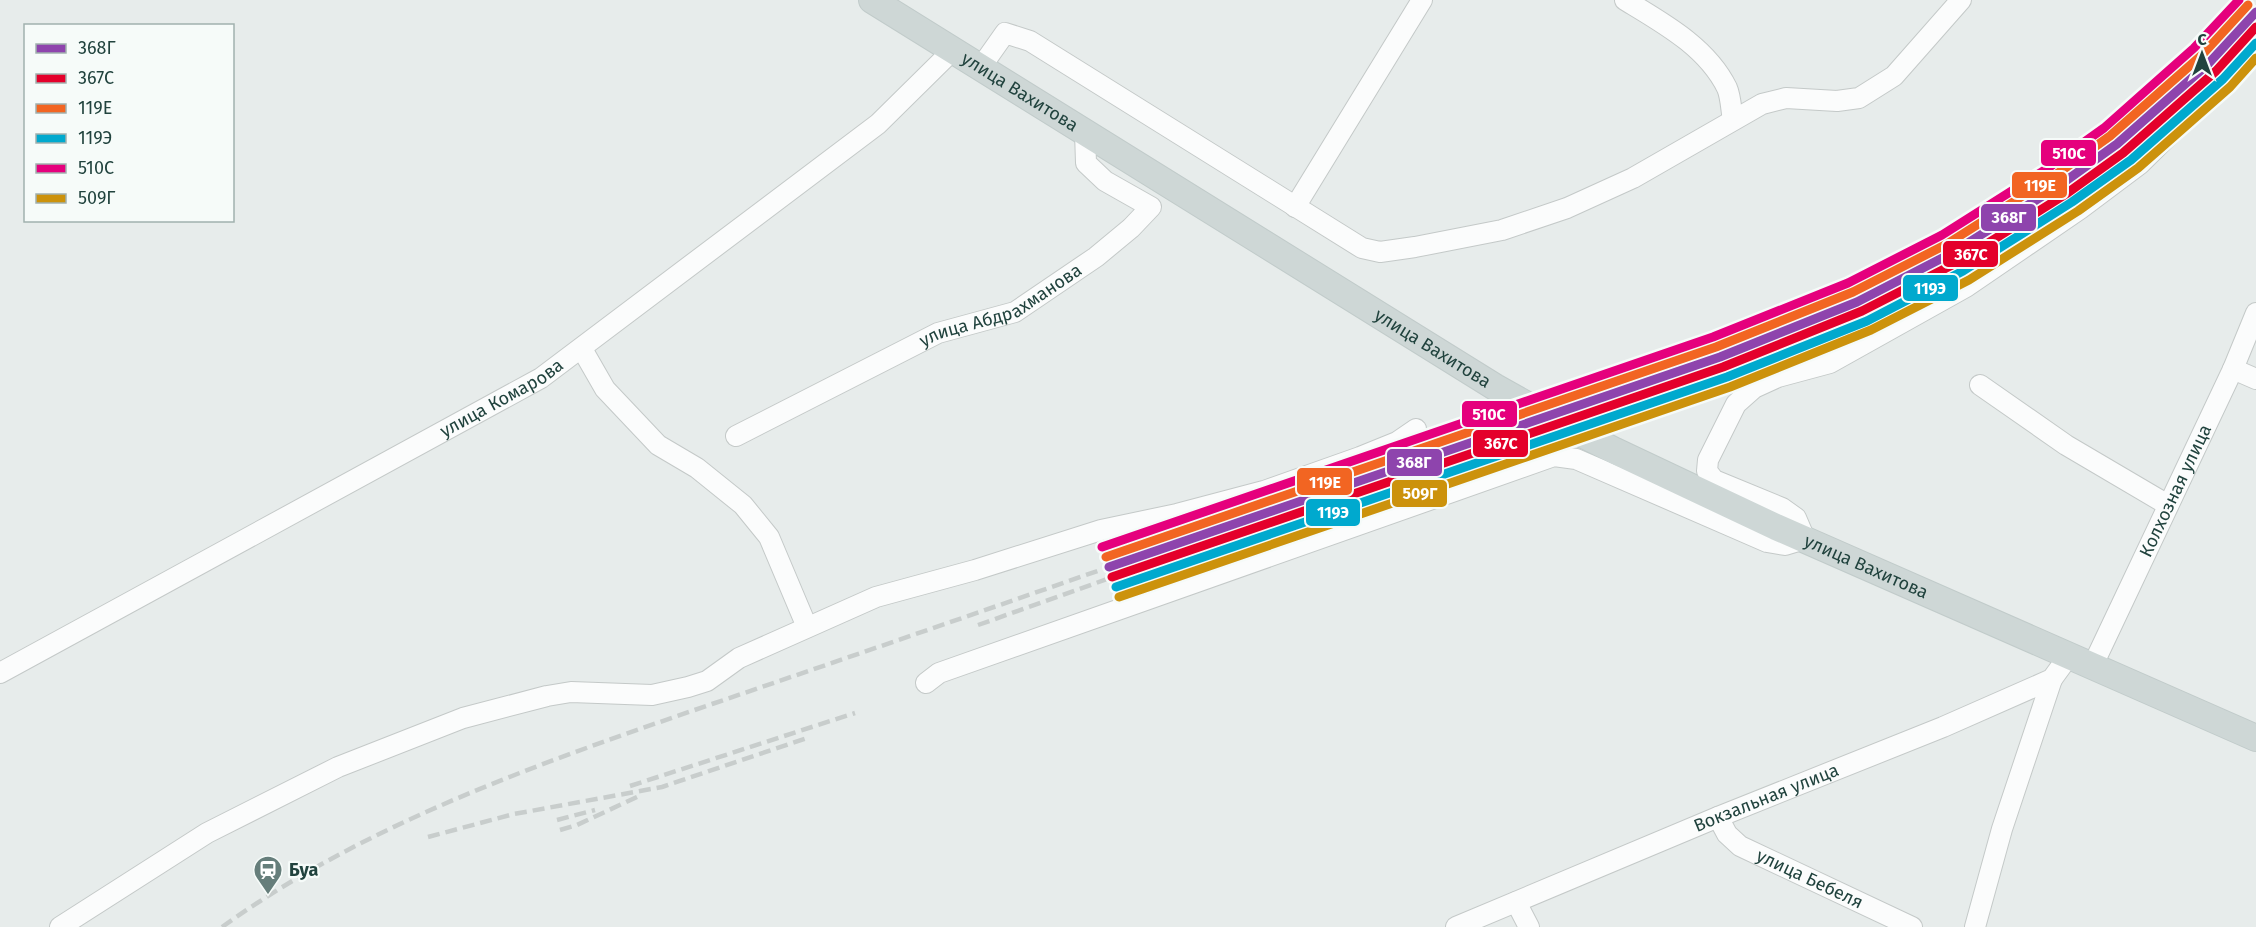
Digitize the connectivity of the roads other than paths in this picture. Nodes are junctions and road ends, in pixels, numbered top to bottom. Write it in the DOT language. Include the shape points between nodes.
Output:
graph roads {
  1 [pos="872,0"];
  2 [pos="1422,0"];
  3 [pos="1626,0"];
  4 [pos="1961,0"];
  5 [pos="2256,49"];
  6 [pos="953,50"];
  7 [pos="981,67"];
  8 [pos="1733,120"];
  9 [pos="1085,132"];
  10 [pos="1295,207"];
  11 [pos="2256,313"];
  12 [pos="582,349"];
  13 [pos="2233,369"];
  14 [pos="2256,379"];
  15 [pos="1980,385"];
  16 [pos="1416,429"];
  17 [pos="736,436"];
  18 [pos="2168,504"];
  19 [pos="1805,539"];
  20 [pos="807,627"];
  21 [pos="2068,657"];
  22 [pos="2092,667"];
  23 [pos="0,673"];
  24 [pos="2052,679"];
  25 [pos="926,683"];
  26 [pos="2256,738"];
  27 [pos="1719,817"];
  28 [pos="1516,902"];
  29 [pos="60,927"];
  30 [pos="1456,927"];
  31 [pos="1529,927"];
  32 [pos="1912,927"];
  33 [pos="1975,927"];
  1 -- 6 [label="main road, улица Вахитова"];
  2 -- 10 [label="street"];
  3 -- 8 [label="street" via="1695,47 1715,68 1728,90"];
  4 -- 8 [label="street" via="1894,76 1859,98 1786,98 1761,104"];
  5 -- 19 [label="street" via="2140,164 1966,287 1830,363 1754,388 1736,404 1708,460 1707,471 1714,480 1782,508 1796,518"];
  6 -- 7 [label="main road, улица Вахитова"];
  6 -- 12 [label="street, улица Комарова" via="878,124"];
  7 -- 9 [label="main road, улица Вахитова"];
  7 -- 10 [label="street" via="1005,33 1030,41"];
  8 -- 10 [label="street" via="1633,178 1567,208 1503,230 1380,252 1362,248"];
  9 -- 17 [label="street, улица Абдрахманова" via="1086,163 1105,181 1151,207 1131,228 1015,312 938,333"];
  9 -- 19 [label="main road, улица Вахитова" via="1552,419"];
  11 -- 13 [label="street, Колхозная улица"];
  12 -- 20 [label="street" via="605,389 657,445 697,468 750,513 769,537"];
  12 -- 23 [label="street, улица Комарова" via="541,378"];
  13 -- 14 [label="street"];
  13 -- 18 [label="street, Колхозная улица"];
  15 -- 18 [label="street" via="2066,445"];
  16 -- 20 [label="street" via="1397,442 1264,491 1101,530 876,597"];
  18 -- 22 [label="street, Колхозная улица"];
  19 -- 21 [label="main road, улица Вахитова"];
  19 -- 25 [label="street" via="1785,545 1767,542 1576,459 1554,456 939,673"];
  20 -- 29 [label="street" via="739,658 707,681 688,687 652,694 571,692 547,696 463,718 338,767 207,833"];
  21 -- 22 [label="main road, улица Вахитова"];
  21 -- 24 [label="street"];
  22 -- 26 [label="main road, улица Вахитова"];
  24 -- 27 [label="street, Вокзальная улица"];
  24 -- 33 [label="street" via="2002,829"];
  27 -- 28 [label="street, Вокзальная улица"];
  27 -- 32 [label="street, улица Бебеля" via="1727,834 1740,846"];
  28 -- 30 [label="street, Вокзальная улица"];
  28 -- 31 [label="street"];
}
